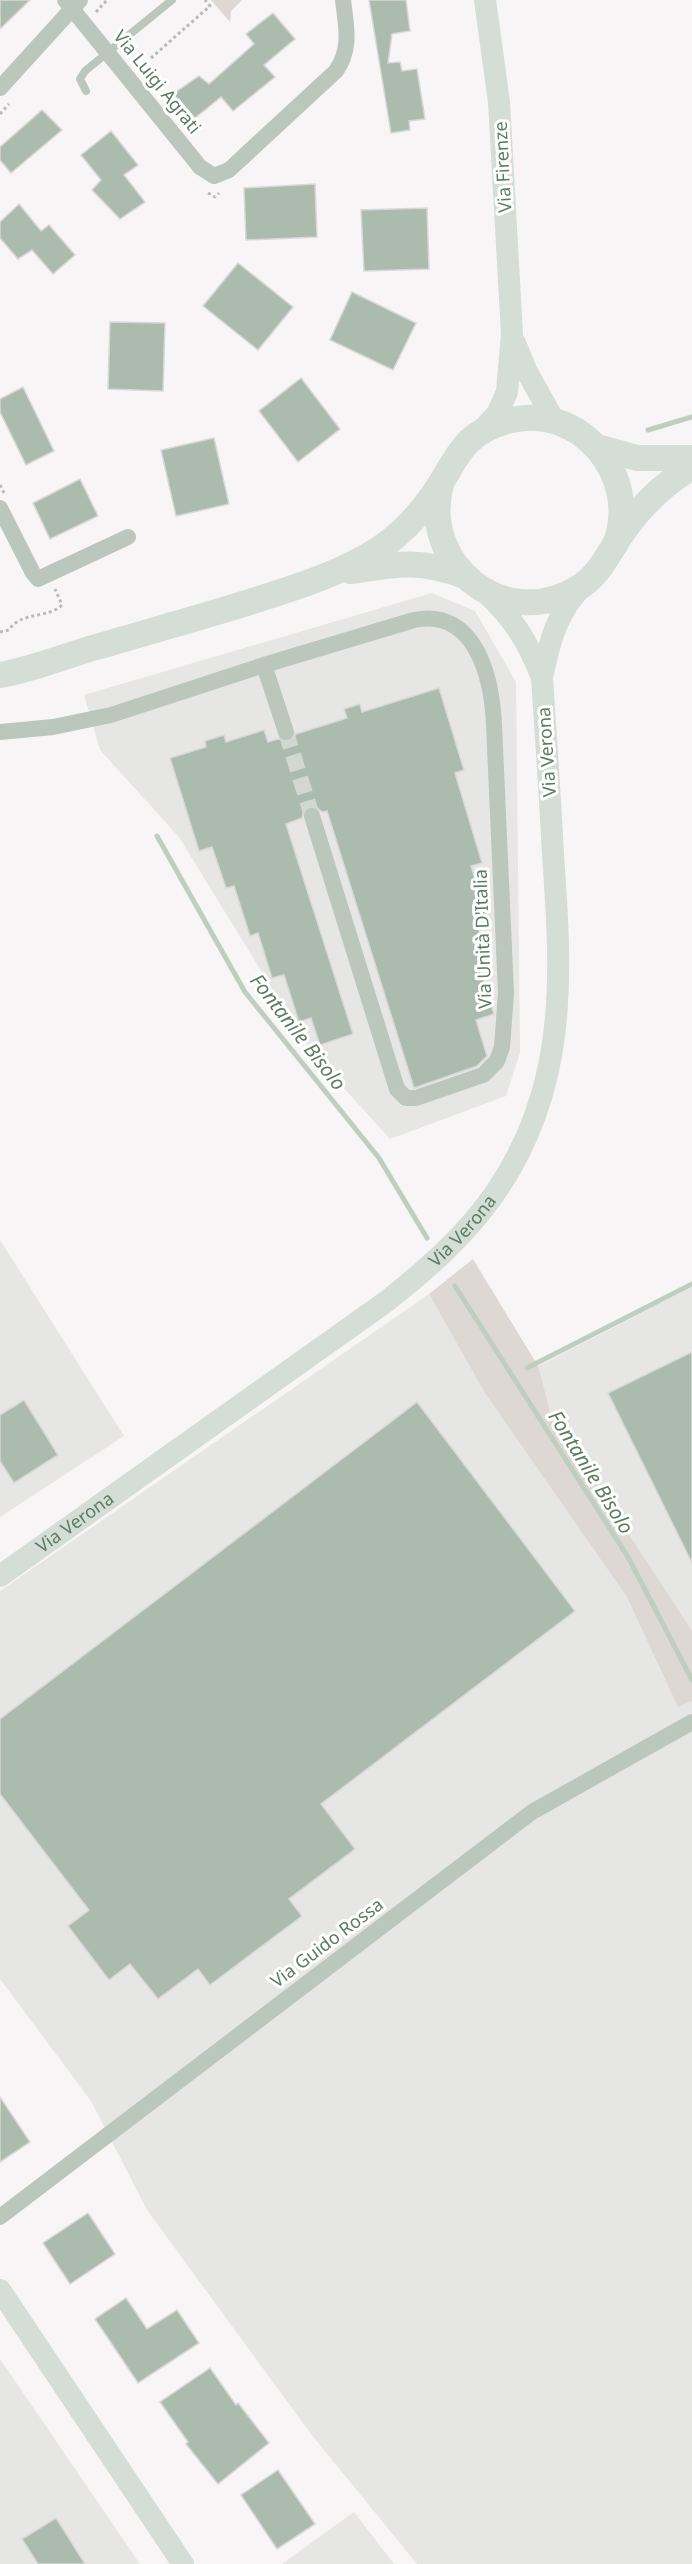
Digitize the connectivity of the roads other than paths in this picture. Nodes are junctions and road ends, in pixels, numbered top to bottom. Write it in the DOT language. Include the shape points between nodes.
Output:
graph roads {
  1 [pos="172,0"];
  2 [pos="343,0"];
  3 [pos="485,0"];
  4 [pos="72,3"];
  5 [pos="107,52"];
  6 [pos="0,88"];
  7 [pos="86,91"];
  8 [pos="512,334"];
  9 [pos="555,422"];
  10 [pos="477,435"];
  11 [pos="597,447"];
  12 [pos="692,458"];
  13 [pos="692,467"];
  14 [pos="445,474"];
  15 [pos="0,508"];
  16 [pos="128,537"];
  17 [pos="615,545"];
  18 [pos="336,573"];
  19 [pos="588,582"];
  20 [pos="474,583"];
  21 [pos="97,646"];
  22 [pos="0,659"];
  23 [pos="264,664"];
  24 [pos="0,675"];
  25 [pos="542,678"];
  26 [pos="0,732"];
  27 [pos="286,732"];
  28 [pos="312,816"];
  29 [pos="0,1576"];
  30 [pos="692,1722"];
  31 [pos="0,2217"];
  32 [pos="0,2290"];
  33 [pos="183,2564"];
  1 -- 5 [label="lane"];
  2 -- 5 [label="street, Via Luigi Agrati" via="348,43 336,71 229,170 214,176 200,167"];
  3 -- 8 [label="street, Via Firenze" via="499,102"];
  4 -- 5 [label="street, Via Luigi Agrati"];
  4 -- 6 [label="street, Via Luigi Agrati"];
  5 -- 7 [label="lane" via="81,75"];
  8 -- 9 [label="street, Via Firenze" via="526,370"];
  8 -- 10 [label="street, Via Firenze" via="507,392 492,420"];
  9 -- 10 [label="main road" via="535,418 510,420"];
  9 -- 11 [label="main road" via="577,431"];
  10 -- 14 [label="main road" via="460,450"];
  11 -- 12 [label="main road" via="637,459"];
  11 -- 17 [label="main road" via="612,468 621,493 621,521"];
  13 -- 17 [label="main road" via="652,498"];
  14 -- 18 [label="main road" via="425,505 397,535"];
  14 -- 20 [label="main road" via="438,502 439,530 449,555"];
  15 -- 16 [label="street" via="38,579"];
  17 -- 19 [label="main road" via="604,566"];
  18 -- 20 [label="main road" via="409,563 434,566"];
  18 -- 21 [label="main road"];
  19 -- 20 [label="main road" via="561,597 539,602 508,600"];
  19 -- 25 [label="street, Via Verona" via="571,599 558,621"];
  20 -- 25 [label="street, Via Verona" via="506,611"];
  21 -- 22 [label="main road"];
  21 -- 24 [label="main road"];
  23 -- 26 [label="street, Via Unità D'Italia" via="95,719"];
  23 -- 27 [label="street"];
  23 -- 28 [label="street, Via Unità D'Italia" via="428,618 456,627 475,649 487,679 494,716 506,993 502,1047 497,1061 483,1076 416,1098 406,1098 397,1089"];
  25 -- 29 [label="street, Via Verona" via="558,928 558,999 552,1055 543,1090 499,1187 447,1250 387,1301"];
  30 -- 31 [label="street, Via Guido Rossa" via="532,1812"];
  32 -- 33 [label="street"];
}
